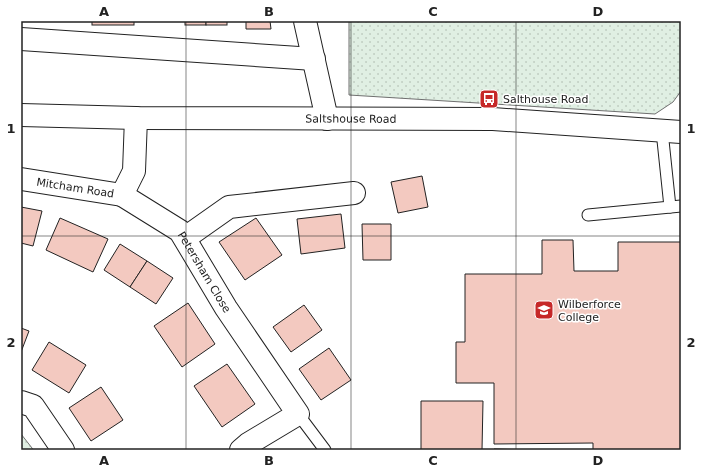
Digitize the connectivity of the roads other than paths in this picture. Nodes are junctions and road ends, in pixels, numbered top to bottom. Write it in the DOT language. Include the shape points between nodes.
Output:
graph roads {
  1 [pos="305,21"];
  2 [pos="21,39"];
  3 [pos="314,60"];
  4 [pos="21,115"];
  5 [pos="136,118"];
  6 [pos="327,119"];
  7 [pos="671,131"];
  8 [pos="21,179"];
  9 [pos="354,193"];
  10 [pos="122,195"];
  11 [pos="676,207"];
  12 [pos="588,215"];
  13 [pos="185,238"];
  14 [pos="21,402"];
  15 [pos="298,414"];
  16 [pos="63,450"];
  17 [pos="241,450"];
  18 [pos="325,450"];
  1 -- 3 [label="street"];
  2 -- 3 [label="street"];
  3 -- 6 [label="street"];
  4 -- 5 [label="street, Saltshouse Road"];
  5 -- 6 [label="street, Saltshouse Road"];
  5 -- 10 [label="street, Mitcham Road" via="134,171"];
  6 -- 7 [label="street, Saltshouse Road" via="493,119"];
  7 -- 11 [label="lane"];
  8 -- 10 [label="street, Mitcham Road"];
  9 -- 13 [label="street" via="229,207"];
  10 -- 13 [label="street, Petersham Close" via="180,231"];
  11 -- 12 [label="lane"];
  13 -- 15 [label="street, Petersham Close" via="226,308"];
  14 -- 16 [label="street" via="33,406"];
  15 -- 17 [label="street"];
  15 -- 18 [label="lane"];
}
